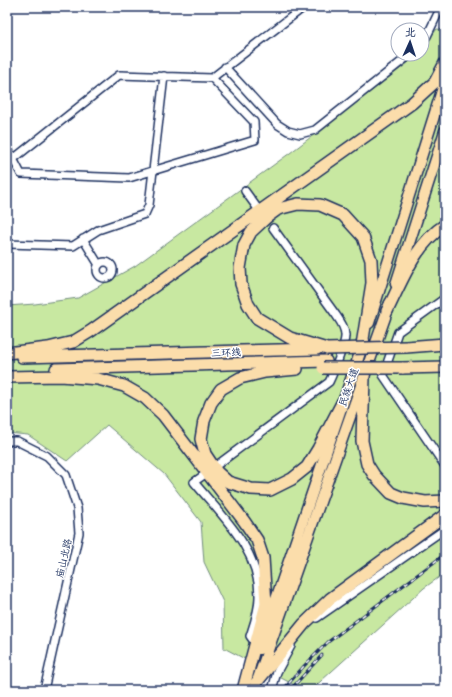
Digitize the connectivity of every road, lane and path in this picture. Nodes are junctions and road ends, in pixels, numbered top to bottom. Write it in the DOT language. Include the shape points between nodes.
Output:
graph roads {
  1 [pos="304,7"];
  2 [pos="440,7"];
  3 [pos="430,29"];
  4 [pos="401,62"];
  5 [pos="445,63"];
  6 [pos="225,67"];
  7 [pos="164,76"];
  8 [pos="212,78"];
  9 [pos="445,81"];
  10 [pos="445,131"];
  11 [pos="7,148"];
  12 [pos="10,162"];
  13 [pos="153,171"];
  14 [pos="245,191"];
  15 [pos="258,209"];
  16 [pos="445,225"];
  17 [pos="273,228"];
  18 [pos="84,239"];
  19 [pos="7,244"];
  20 [pos="99,265"];
  21 [pos="445,298"];
  22 [pos="387,311"];
  23 [pos="445,344"];
  24 [pos="362,345"];
  25 [pos="406,347"];
  26 [pos="445,348"];
  27 [pos="327,349"];
  28 [pos="7,353"];
  29 [pos="7,358"];
  30 [pos="445,362"];
  31 [pos="403,364"];
  32 [pos="324,365"];
  33 [pos="445,367"];
  34 [pos="414,368"];
  35 [pos="297,369"];
  36 [pos="7,370"];
  37 [pos="445,374"];
  38 [pos="61,376"];
  39 [pos="7,377"];
  40 [pos="364,378"];
  41 [pos="343,401"];
  42 [pos="7,441"];
  43 [pos="217,465"];
  44 [pos="445,466"];
  45 [pos="204,475"];
  46 [pos="445,501"];
  47 [pos="445,515"];
  48 [pos="445,530"];
  49 [pos="255,643"];
  50 [pos="255,687"];
  51 [pos="44,690"];
  52 [pos="244,690"];
  53 [pos="272,690"];
  1 -- 6 [label="street"];
  2 -- 3 [label="street"];
  4 -- 6 [label="street" via="315,130 300,134 288,132 277,124"];
  5 -- 28 [label="highway" via="435,82 412,103 91,331 73,342"];
  6 -- 8 [label="street"];
  7 -- 8 [label="street"];
  7 -- 12 [label="street" via="119,75"];
  7 -- 13 [label="street"];
  8 -- 13 [label="street" via="254,122 254,140"];
  9 -- 24 [label="main road, 民族大道"];
  10 -- 22 [label="main road, 民族大道"];
  11 -- 12 [label="street"];
  12 -- 13 [label="street" via="21,174 130,178"];
  13 -- 18 [label="street" via="149,204 145,214 98,230"];
  14 -- 15 [label="street"];
  16 -- 22 [label="highway" via="416,254"];
  17 -- 43 [label="street" via="343,325 346,336 329,382"];
  18 -- 19 [label="street" via="73,246"];
  18 -- 20 [label="street"];
  21 -- 44 [label="street" via="398,332 383,376"];
  22 -- 40 [label="main road, 民族大道"];
  23 -- 25 [label="highway"];
  24 -- 27 [label="highway" via="372,284 371,260 363,237 343,215 320,205 298,204 278,209 251,232 244,245 240,268 241,284 248,304 257,318 290,338"];
  24 -- 41 [label="main road, 民族大道"];
  25 -- 26 [label="highway, 三环线"];
  25 -- 27 [label="highway, 三环线, bridge"];
  27 -- 29 [label="highway, 三环线"];
  30 -- 31 [label="highway, 三环线"];
  31 -- 32 [label="highway, 三环线"];
  31 -- 34 [label="highway"];
  32 -- 35 [label="highway"];
  32 -- 36 [label="highway, 三环线"];
  33 -- 34 [label="highway"];
  34 -- 37 [label="highway"];
  35 -- 38 [label="highway"];
  35 -- 41 [label="highway" via="265,372 240,378 221,389 211,403 201,439 205,454 217,472 228,482 251,489 270,490 292,479 307,467"];
  38 -- 39 [label="highway"];
  38 -- 49 [label="highway" via="98,379 124,386 145,398 163,415 244,521 257,540 263,558 266,604"];
  40 -- 46 [label="highway" via="362,441 367,464 374,475 391,492 403,498 425,502"];
  40 -- 50 [label="main road, 民族大道"];
  41 -- 52 [label="main road, 民族大道"];
  42 -- 51 [label="street, 庙山北路" via="17,442 47,456 66,475 77,508 79,533"];
  45 -- 49 [label="street" via="194,482 240,537 252,558 258,578 259,599 250,636"];
  47 -- 50 [label="highway" via="330,598 304,624"];
  48 -- 53 [label="street" via="308,626 290,646 277,672"];
  49 -- 52 [label="highway"];
}
